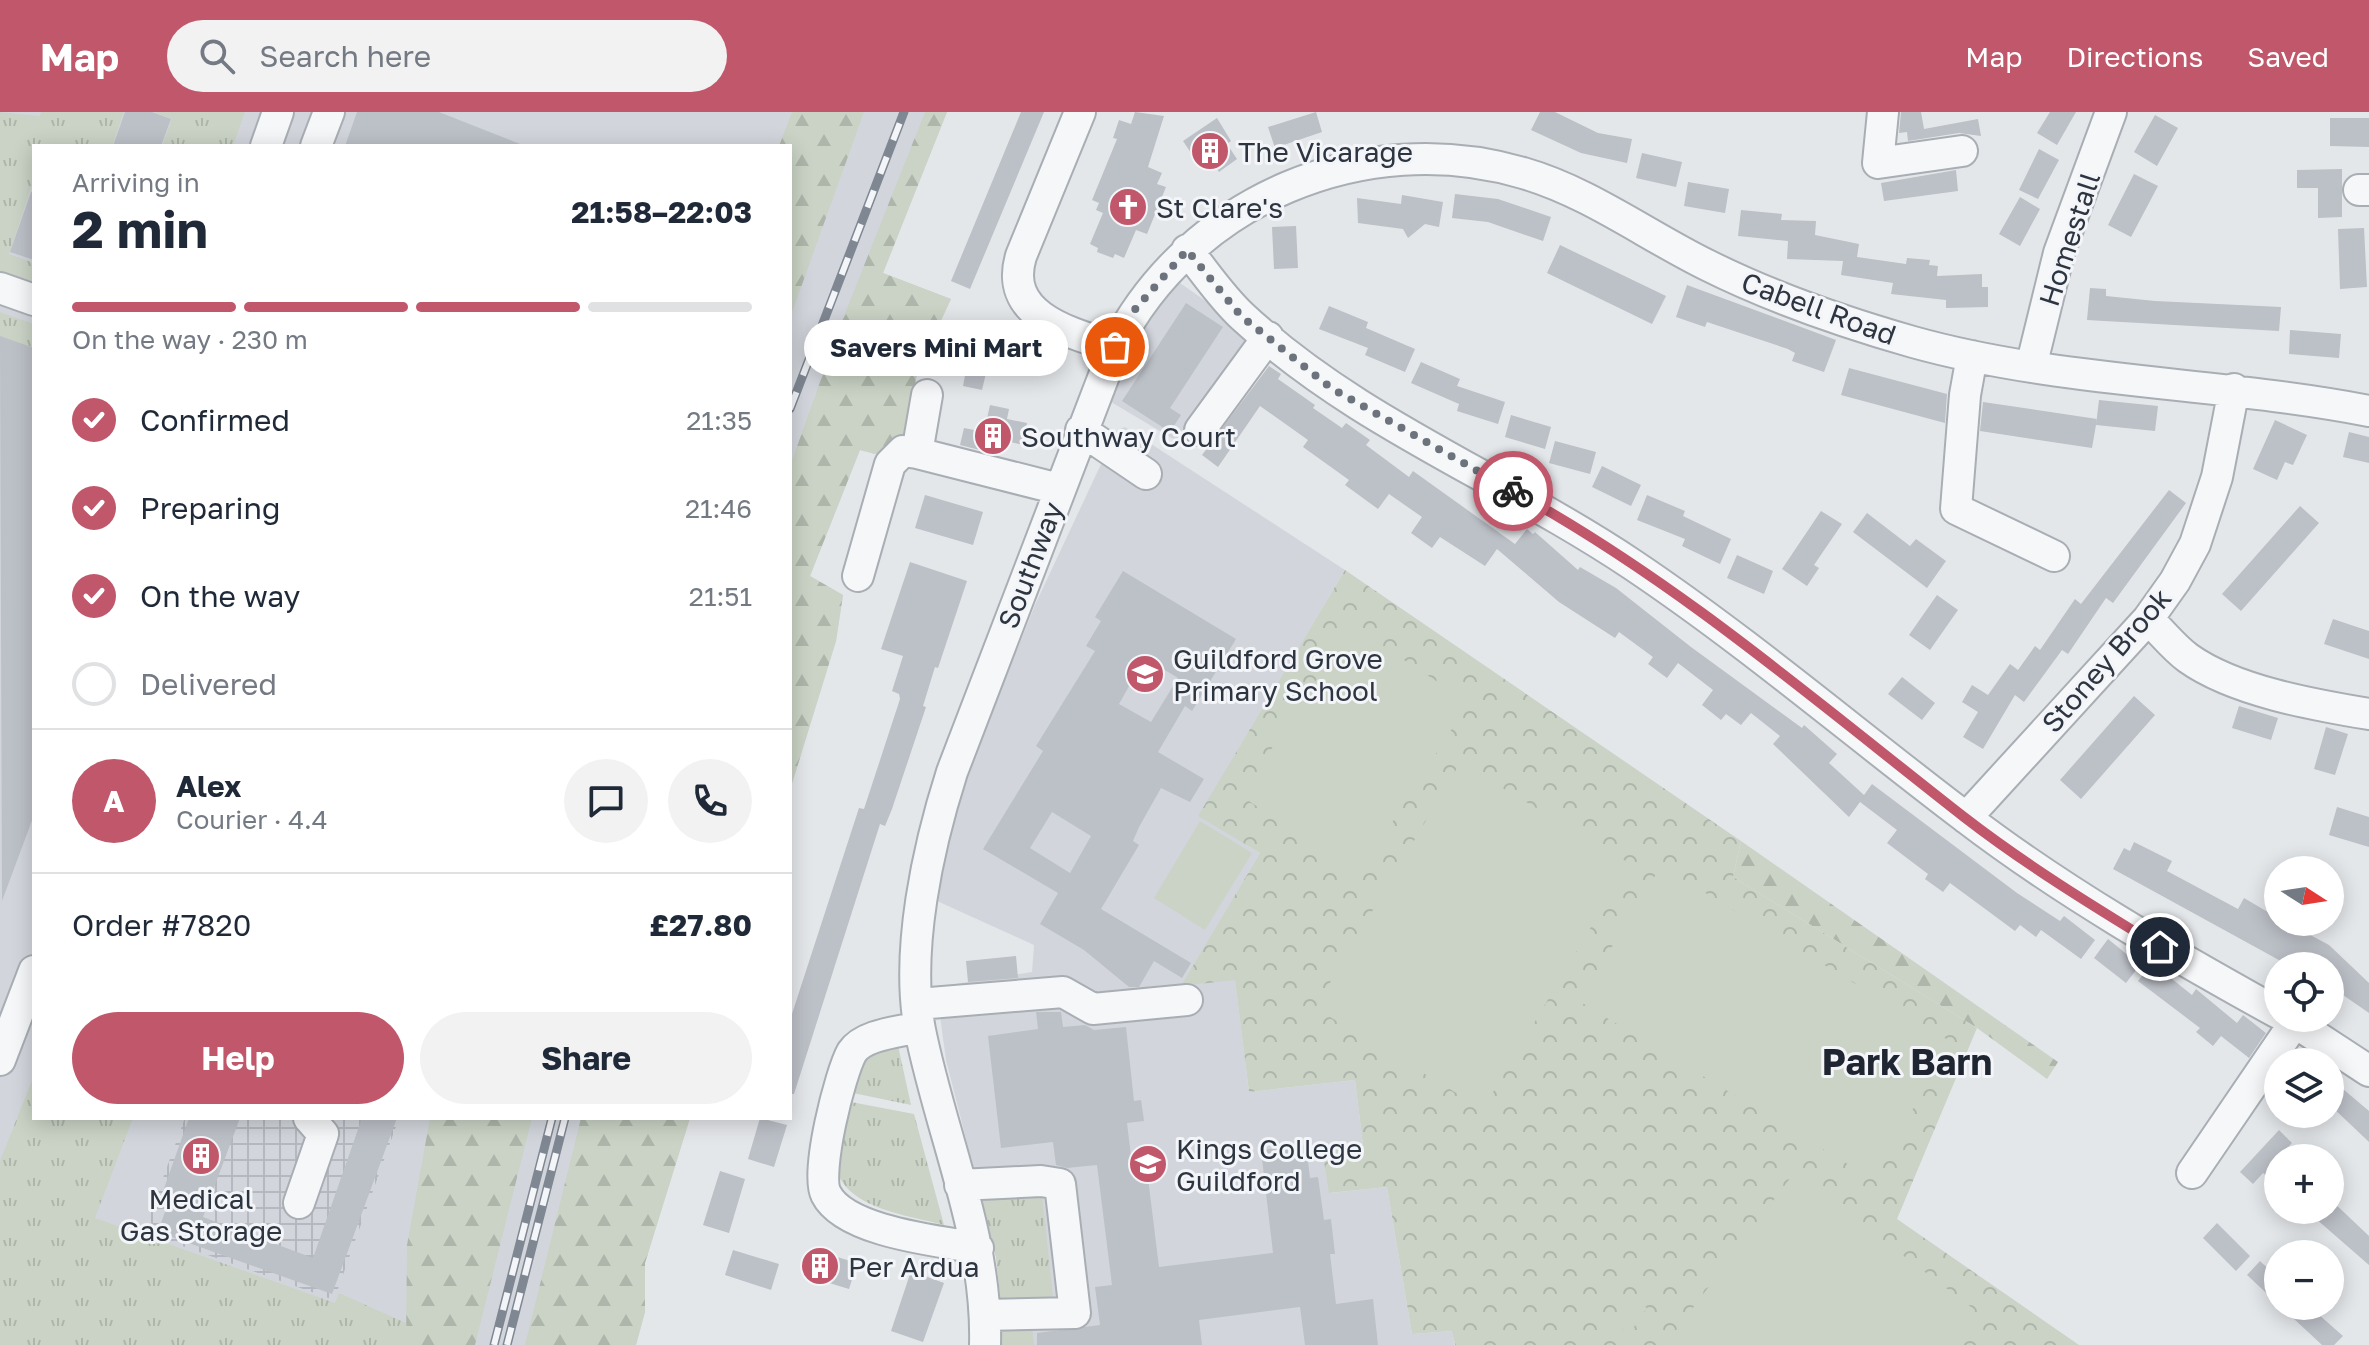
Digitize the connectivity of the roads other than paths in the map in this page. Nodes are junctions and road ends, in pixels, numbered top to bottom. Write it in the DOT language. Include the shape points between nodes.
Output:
graph roads {
  1 [pos="278,112"];
  2 [pos="329,112"];
  3 [pos="1080,112"];
  4 [pos="1883,112"];
  5 [pos="2111,112"];
  6 [pos="267,144"];
  7 [pos="317,144"];
  8 [pos="1962,151"];
  9 [pos="1291,183"];
  10 [pos="1187,250"];
  11 [pos="0,288"];
  12 [pos="32,299"];
  13 [pos="1268,337"];
  14 [pos="1115,347"];
  15 [pos="1972,356"];
  16 [pos="2031,367"];
  17 [pos="2234,389"];
  18 [pos="927,395"];
  19 [pos="2368,406"];
  20 [pos="1081,430"];
  21 [pos="1200,430"];
  22 [pos="917,453"];
  23 [pos="1146,474"];
  24 [pos="1059,489"];
  25 [pos="2054,556"];
  26 [pos="858,576"];
  27 [pos="2148,619"];
  28 [pos="2369,714"];
  29 [pos="1966,818"];
  30 [pos="32,976"];
  31 [pos="1187,1000"];
  32 [pos="2264,1005"];
  33 [pos="918,1015"];
  34 [pos="2278,1032"];
  35 [pos="2309,1032"];
  36 [pos="0,1060"];
  37 [pos="2369,1071"];
  38 [pos="311,1120"];
  39 [pos="2192,1173"];
  40 [pos="960,1185"];
  41 [pos="299,1203"];
  42 [pos="978,1248"];
  43 [pos="986,1315"];
  44 [pos="985,1345"];
  1 -- 6 [label="street"];
  2 -- 7 [label="street"];
  3 -- 14 [label="street" via="1016,276 1033,312 1067,332"];
  4 -- 8 [label="street" via="1878,163"];
  5 -- 16 [label="street, Homestall" via="2059,253"];
  9 -- 10 [label="street, Southway" via="1222,222"];
  9 -- 15 [label="street, Cabell Road" via="1347,167 1416,159 1525,173 1780,298"];
  10 -- 13 [label="street" via="1241,316"];
  10 -- 14 [label="street, Southway" via="1131,314"];
  11 -- 12 [label="street"];
  13 -- 21 [label="street"];
  13 -- 29 [label="street" via="1331,388 1633,565 1761,656"];
  14 -- 20 [label="street, Southway"];
  15 -- 16 [label="street, Cabell Road"];
  15 -- 25 [label="street" via="1956,509"];
  16 -- 17 [label="street, Cabell Road"];
  17 -- 19 [label="street, Cabell Road"];
  17 -- 27 [label="street, Stoney Brook" via="2217,477 2195,544"];
  18 -- 22 [label="street"];
  20 -- 23 [label="street"];
  20 -- 24 [label="street, Southway"];
  22 -- 24 [label="street"];
  22 -- 26 [label="street" via="903,451 890,464"];
  24 -- 33 [label="street, Southway" via="935,825 920,911"];
  27 -- 28 [label="street" via="2188,658 2245,685"];
  27 -- 29 [label="street, Stoney Brook"];
  29 -- 32 [label="street" via="2064,888"];
  30 -- 36 [label="street"];
  31 -- 33 [label="street" via="1093,1009 1063,992"];
  33 -- 40 [label="street, Southway"];
  33 -- 42 [label="street" via="853,1051 820,1167 826,1195 853,1219 891,1232"];
  34 -- 39 [label="street"];
  35 -- 37 [label="street"];
  38 -- 41 [label="street" via="323,1134"];
  40 -- 42 [label="street, Southway"];
  40 -- 43 [label="street" via="1060,1184 1075,1313"];
  42 -- 43 [label="street, Southway"];
  43 -- 44 [label="street, Southway"];
}
